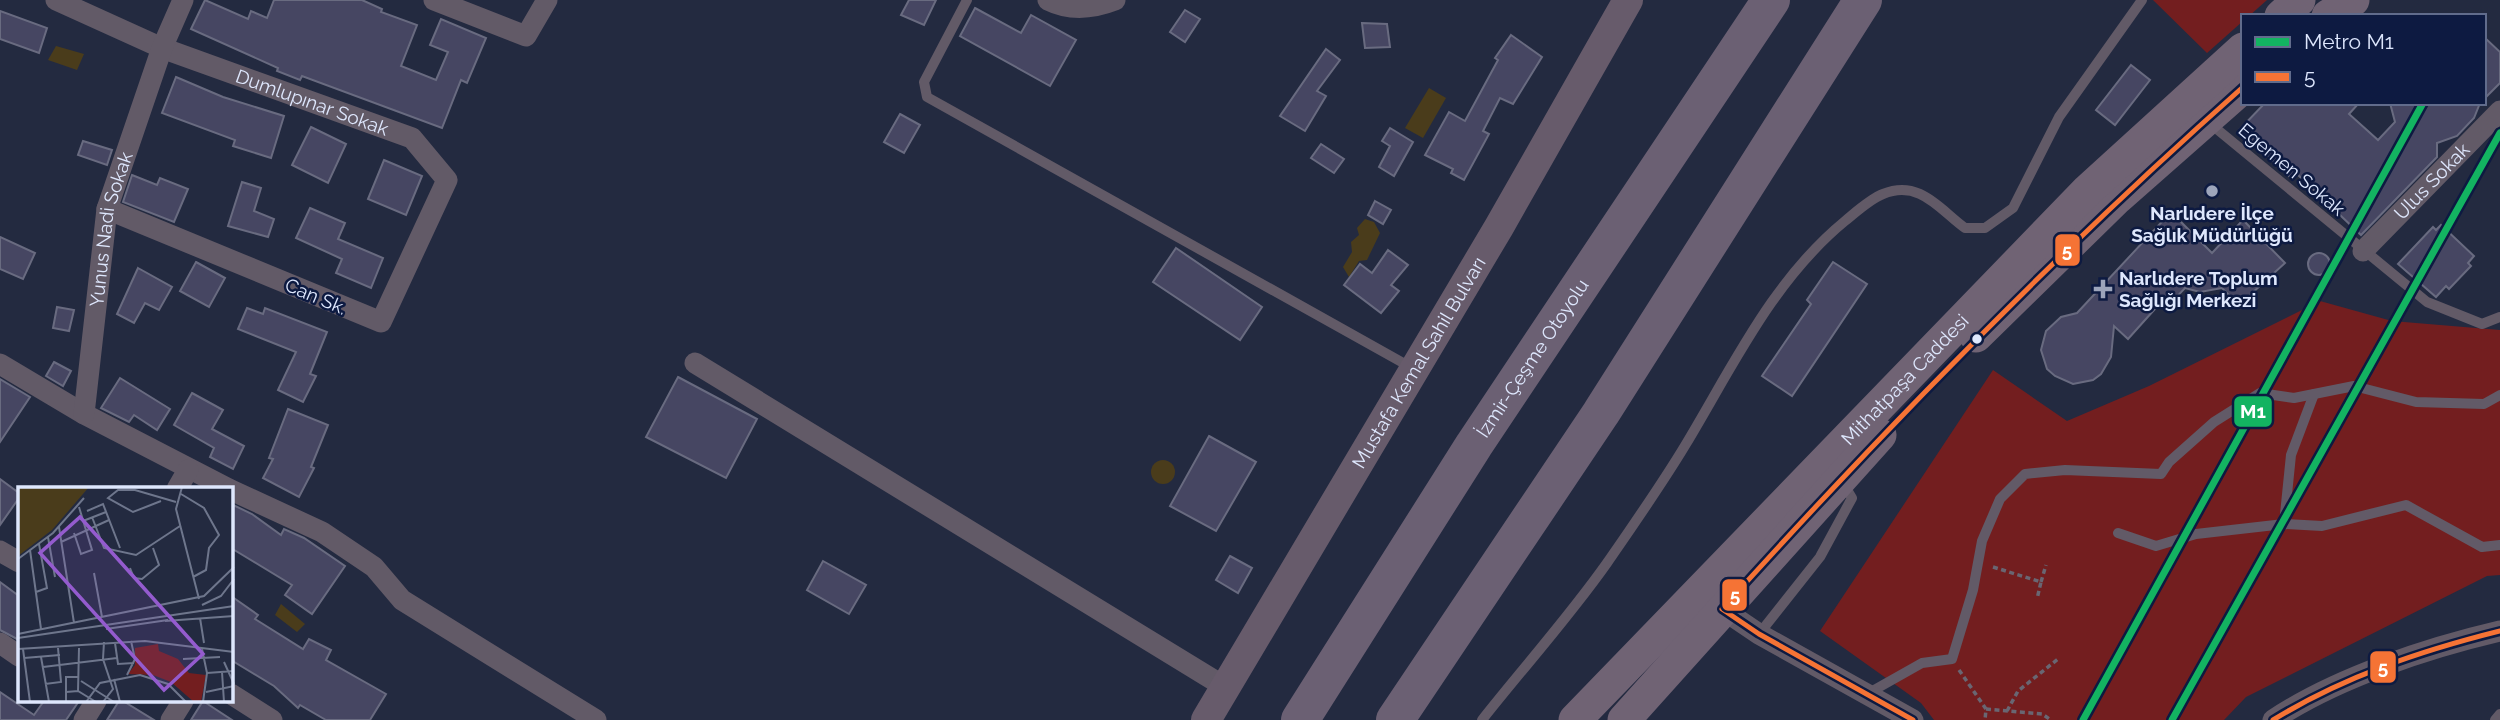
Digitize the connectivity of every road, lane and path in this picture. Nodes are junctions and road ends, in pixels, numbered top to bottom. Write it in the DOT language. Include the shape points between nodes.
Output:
graph roads {
  1 [pos="183,0"];
  2 [pos="433,0"];
  3 [pos="547,0"];
  4 [pos="967,0"];
  5 [pos="1048,0"];
  6 [pos="1115,0"];
  7 [pos="1628,0"];
  8 [pos="1747,0"];
  9 [pos="1771,0"];
  10 [pos="1863,0"];
  11 [pos="1891,0"];
  12 [pos="2142,0"];
  13 [pos="2299,0"];
  14 [pos="2353,0"];
  15 [pos="63,2"];
  16 [pos="2283,14"];
  17 [pos="2331,14"];
  18 [pos="162,48"];
  19 [pos="2241,51"];
  20 [pos="2241,89"];
  21 [pos="1805,97"];
  22 [pos="2500,111"];
  23 [pos="2205,120"];
  24 [pos="446,180"];
  25 [pos="107,209"];
  26 [pos="2363,251"];
  27 [pos="2500,317"];
  28 [pos="695,363"];
  29 [pos="0,365"];
  30 [pos="1414,369"];
  31 [pos="2314,394"];
  32 [pos="2500,395"];
  33 [pos="83,414"];
  34 [pos="1474,445"];
  35 [pos="188,470"];
  36 [pos="1840,477"];
  37 [pos="178,487"];
  38 [pos="226,487"];
  39 [pos="233,490"];
  40 [pos="2284,524"];
  41 [pos="2118,533"];
  42 [pos="2500,545"];
  43 [pos="0,551"];
  44 [pos="18,561"];
  45 [pos="1978,562"];
  46 [pos="2046,565"];
  47 [pos="2040,582"];
  48 [pos="2036,599"];
  49 [pos="1722,609"];
  50 [pos="2500,631"];
  51 [pos="1759,634"];
  52 [pos="0,643"];
  53 [pos="18,655"];
  54 [pos="1952,659"];
  55 [pos="2058,659"];
  56 [pos="1225,687"];
  57 [pos="1867,694"];
  58 [pos="233,695"];
  59 [pos="95,702"];
  60 [pos="182,702"];
  61 [pos="1986,709"];
  62 [pos="2007,711"];
  63 [pos="2500,714"];
  64 [pos="84,720"];
  65 [pos="171,720"];
  66 [pos="272,720"];
  67 [pos="596,720"];
  68 [pos="1206,720"];
  69 [pos="1300,720"];
  70 [pos="1395,720"];
  71 [pos="1482,720"];
  72 [pos="1575,720"];
  73 [pos="1624,720"];
  74 [pos="1913,720"];
  75 [pos="1985,720"];
  76 [pos="2051,720"];
  77 [pos="2273,720"];
  78 [pos="2495,720"];
  1 -- 18 [label="street, Yunus Nadi Sokak"];
  2 -- 3 [label="street" via="526,36"];
  4 -- 30 [label="lane" via="923,82 927,97"];
  5 -- 6 [label="street" via="1064,8 1100,6"];
  7 -- 30 [label="main road, Mustafa Kemal Sahil Bulvarı"];
  8 -- 34 [label="highway"];
  9 -- 34 [label="highway, İzmir-Çeşme Otoyolu"];
  10 -- 21 [label="highway"];
  11 -- 21 [label="highway" via="1862,46"];
  12 -- 71 [label="lane" via="2059,117 2013,208 1999,220 1985,228 1965,228 1937,201 1922,194 1884,194 1812,250 1786,280 1685,447 1606,564"];
  13 -- 16 [label="main road"];
  14 -- 17 [label="main road"];
  15 -- 18 [label="street, Dumlupınar Sokak"];
  18 -- 24 [label="street, Dumlupınar Sokak" via="412,138"];
  18 -- 25 [label="street, Yunus Nadi Sokak"];
  19 -- 72 [label="main road, Mithatpaşa Caddesi" via="2087,191"];
  20 -- 23 [label="main road, Mithatpaşa Caddesi"];
  21 -- 70 [label="highway"];
  22 -- 26 [label="street, Ulus Sokak"];
  23 -- 26 [label="lane, Egemen Sokak"];
  23 -- 36 [label="main road, Mithatpaşa Caddesi" via="2057,255"];
  24 -- 25 [label="street, Can Sk." via="381,322"];
  25 -- 33 [label="street, Yunus Nadi Sokak"];
  26 -- 27 [label="lane, Egemen Sokak" via="2427,302 2482,324"];
  28 -- 56 [label="street"];
  29 -- 33 [label="street"];
  30 -- 56 [label="main road, Mustafa Kemal Sahil Bulvarı"];
  31 -- 32 [label="lane" via="2354,386 2416,402 2484,404"];
  31 -- 40 [label="lane" via="2291,455"];
  31 -- 45 [label="lane" via="2294,398 2260,393 2214,422 2161,474 2065,470 2025,474 2000,499"];
  33 -- 35 [label="street"];
  34 -- 69 [label="highway, İzmir-Çeşme Otoyolu"];
  35 -- 37 [label="street"];
  35 -- 38 [label="street"];
  36 -- 49 [label="main road, Mithatpaşa Caddesi"];
  36 -- 51 [label="lane" via="1852,498 1820,557"];
  39 -- 67 [label="street" via="322,532 374,568 401,600"];
  40 -- 41 [label="lane" via="2196,534 2156,545"];
  40 -- 42 [label="lane" via="2322,526 2406,505 2482,547"];
  43 -- 44 [label="street"];
  45 -- 47 [label="path"];
  45 -- 54 [label="lane"];
  46 -- 47 [label="path"];
  47 -- 48 [label="path"];
  49 -- 51 [label="street"];
  49 -- 73 [label="main road, Mithatpaşa Caddesi"];
  50 -- 77 [label="street" via="2386,666 2299,702"];
  51 -- 57 [label="street"];
  52 -- 53 [label="street"];
  54 -- 57 [label="lane" via="1922,663"];
  54 -- 61 [label="path"];
  55 -- 62 [label="path" via="2018,691"];
  56 -- 68 [label="main road, Mustafa Kemal Sahil Bulvarı"];
  57 -- 74 [label="street"];
  58 -- 66 [label="street"];
  59 -- 64 [label="street"];
  60 -- 65 [label="street"];
  61 -- 62 [label="path"];
  61 -- 75 [label="path"];
  62 -- 76 [label="path" via="2042,714"];
  63 -- 78 [label="lane"];
}
